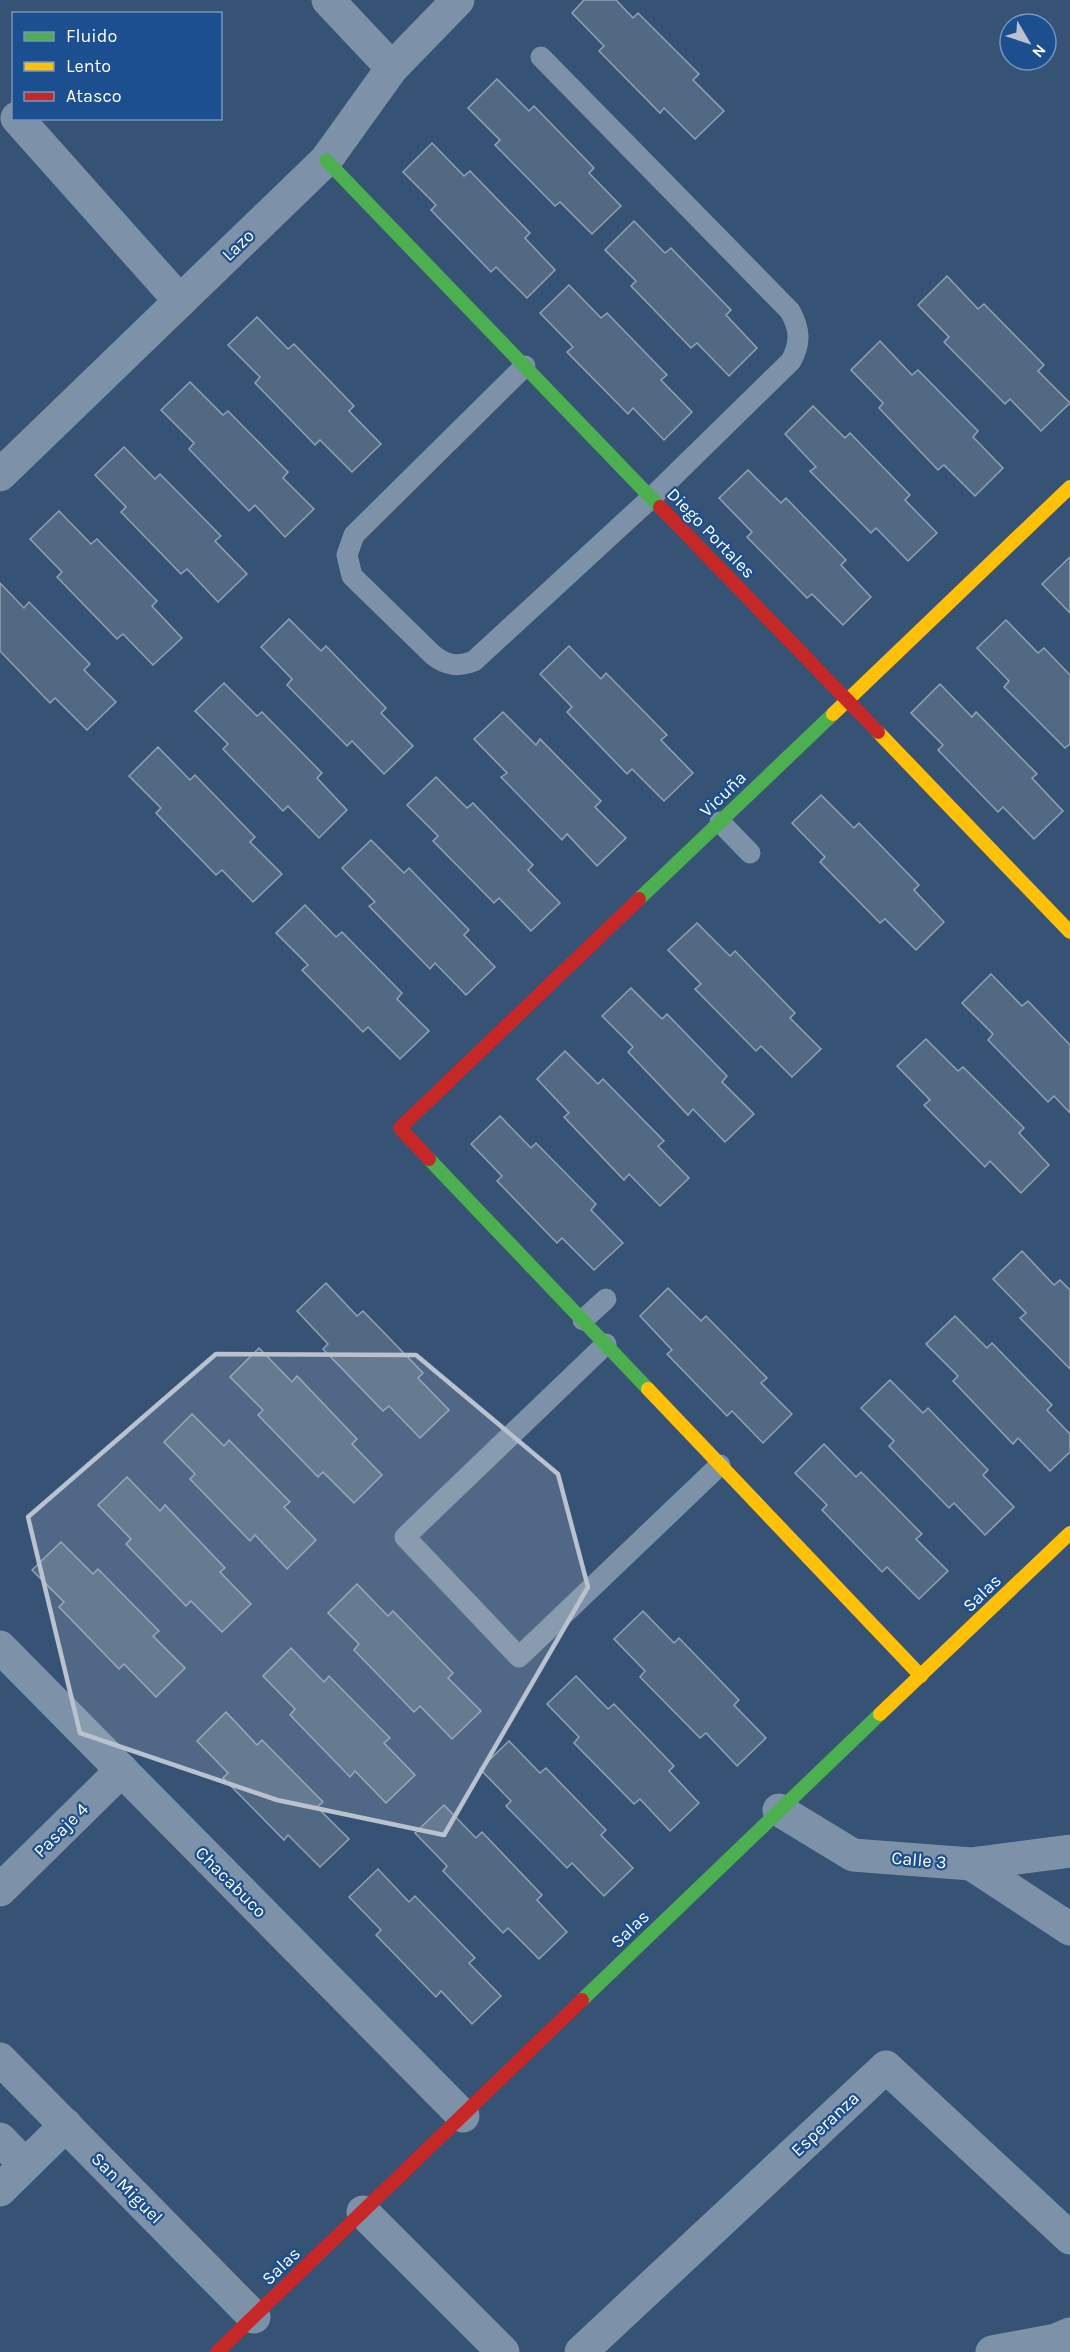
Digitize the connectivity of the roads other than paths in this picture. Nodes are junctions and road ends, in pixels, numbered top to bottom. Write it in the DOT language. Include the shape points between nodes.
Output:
graph roads {
  1 [pos="328,0"];
  2 [pos="458,0"];
  3 [pos="541,57"];
  4 [pos="392,68"];
  5 [pos="0,99"];
  6 [pos="12,113"];
  7 [pos="19,120"];
  8 [pos="326,160"];
  9 [pos="180,301"];
  10 [pos="525,366"];
  11 [pos="0,475"];
  12 [pos="1070,487"];
  13 [pos="651,498"];
  14 [pos="847,700"];
  15 [pos="720,822"];
  16 [pos="750,853"];
  17 [pos="1070,932"];
  18 [pos="606,1299"];
  19 [pos="583,1320"];
  20 [pos="606,1344"];
  21 [pos="720,1464"];
  22 [pos="1070,1533"];
  23 [pos="0,1647"];
  24 [pos="921,1676"];
  25 [pos="122,1770"];
  26 [pos="779,1810"];
  27 [pos="1070,1851"];
  28 [pos="971,1864"];
  29 [pos="0,1890"];
  30 [pos="1070,1929"];
  31 [pos="0,2059"];
  32 [pos="463,2116"];
  33 [pos="66,2125"];
  34 [pos="0,2139"];
  35 [pos="25,2165"];
  36 [pos="0,2190"];
  37 [pos="363,2212"];
  38 [pos="1070,2238"];
  39 [pos="255,2317"];
  40 [pos="1070,2334"];
  41 [pos="217,2352"];
  42 [pos="502,2352"];
  43 [pos="581,2352"];
  44 [pos="992,2352"];
  1 -- 4 [label="street"];
  2 -- 4 [label="street, Lazo"];
  3 -- 13 [label="lane" via="790,312 798,331 799,342 791,361"];
  4 -- 8 [label="street, Lazo"];
  5 -- 6 [label="street"];
  7 -- 9 [label="street"];
  8 -- 9 [label="street, Lazo"];
  8 -- 10 [label="street, Diego Portales"];
  9 -- 11 [label="street, Lazo"];
  10 -- 13 [label="street, Diego Portales"];
  10 -- 13 [label="lane" via="354,535 347,555 352,576 433,656 442,663 464,665 474,662"];
  12 -- 14 [label="street, Vicuña"];
  13 -- 14 [label="street, Diego Portales"];
  14 -- 15 [label="street, Vicuña"];
  14 -- 17 [label="street, Diego Portales"];
  15 -- 16 [label="lane"];
  15 -- 19 [label="street, Vicuña" via="400,1128"];
  18 -- 19 [label="lane"];
  19 -- 20 [label="street"];
  20 -- 21 [label="street"];
  20 -- 21 [label="lane" via="405,1537 519,1656"];
  21 -- 24 [label="street"];
  22 -- 24 [label="street, Salas"];
  23 -- 25 [label="street, Chacabuco"];
  24 -- 26 [label="street, Salas"];
  25 -- 29 [label="street, Pasaje 4"];
  25 -- 32 [label="street, Chacabuco"];
  26 -- 28 [label="street, Calle 3" via="853,1855"];
  26 -- 32 [label="street, Salas"];
  27 -- 28 [label="street, Calle 3"];
  28 -- 30 [label="street"];
  31 -- 33 [label="street, San Miguel"];
  32 -- 37 [label="street, Salas"];
  33 -- 35 [label="street"];
  33 -- 39 [label="street, San Miguel"];
  34 -- 35 [label="street"];
  35 -- 36 [label="street"];
  37 -- 39 [label="street, Salas"];
  37 -- 42 [label="street"];
  38 -- 43 [label="street, Esperanza" via="886,2067"];
  39 -- 41 [label="street, Salas"];
  40 -- 44 [label="street"];
}
